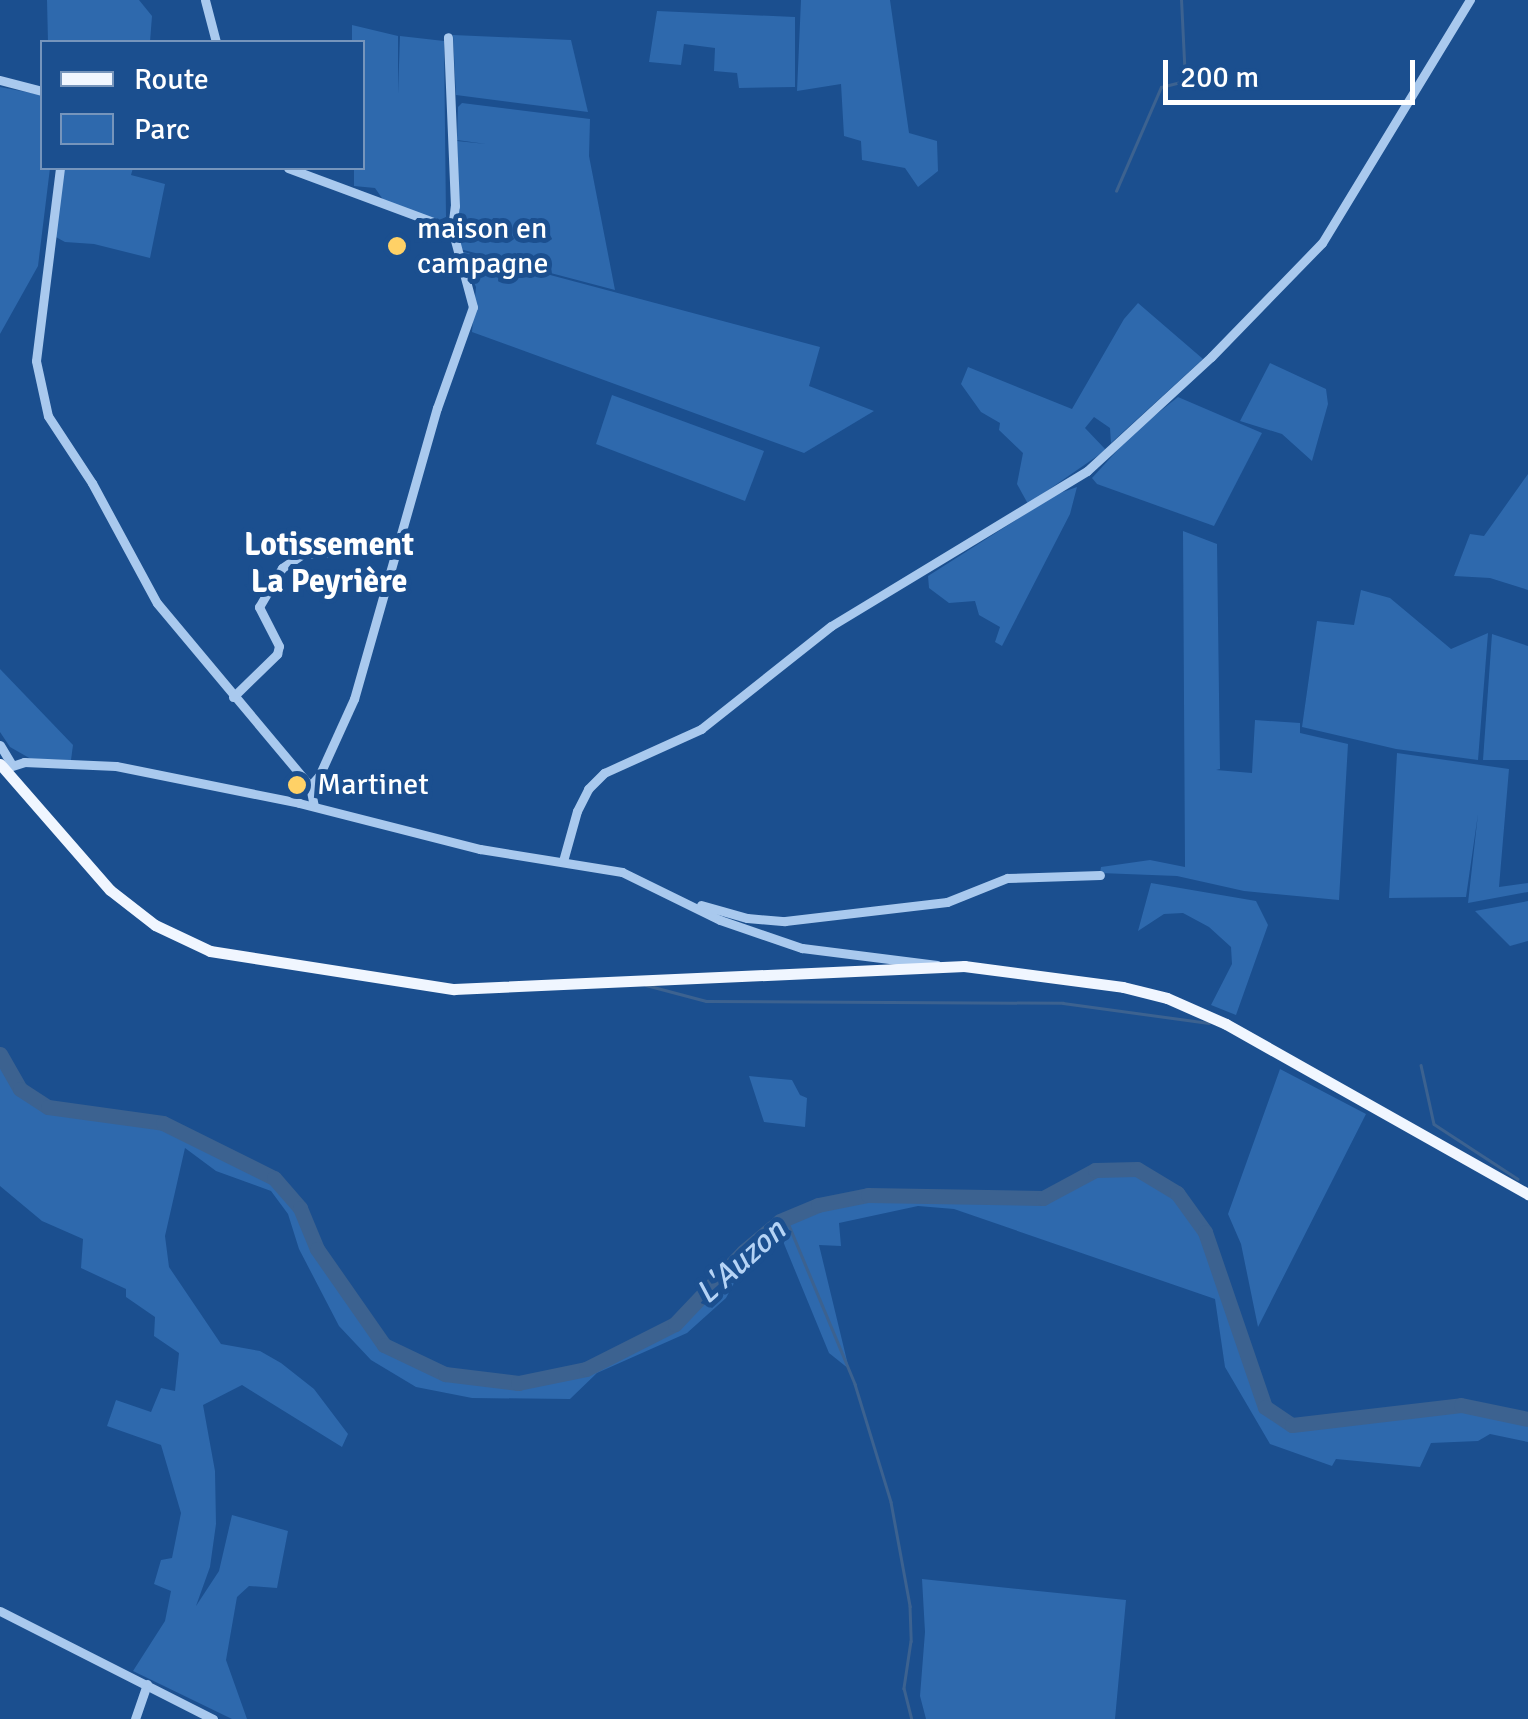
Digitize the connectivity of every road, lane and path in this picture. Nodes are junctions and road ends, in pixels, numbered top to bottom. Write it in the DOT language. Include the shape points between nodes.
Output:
graph roads {
  1 [pos="206,0"];
  2 [pos="1470,0"];
  3 [pos="448,37"];
  4 [pos="216,40"];
  5 [pos="0,80"];
  6 [pos="40,90"];
  7 [pos="60,170"];
  8 [pos="293,170"];
  9 [pos="452,229"];
  10 [pos="397,548"];
  11 [pos="234,697"];
  12 [pos="0,745"];
  13 [pos="4,769"];
  14 [pos="310,786"];
  15 [pos="314,806"];
  16 [pos="563,861"];
  17 [pos="1100,876"];
  18 [pos="687,901"];
  19 [pos="944,966"];
  20 [pos="1528,1194"];
  21 [pos="0,1612"];
  22 [pos="147,1684"];
  23 [pos="135,1719"];
  24 [pos="213,1719"];
  1 -- 4 [label="street"];
  2 -- 16 [label="street" via="1322,243 1210,357 1087,471 831,626 700,728 604,773 578,811"];
  3 -- 9 [label="street"];
  5 -- 6 [label="street"];
  7 -- 11 [label="street" via="36,361 48,416 156,603"];
  8 -- 9 [label="street"];
  9 -- 10 [label="street" via="472,306"];
  10 -- 11 [label="street" via="303,554 282,568 259,607 277,654"];
  10 -- 14 [label="street" via="354,698"];
  11 -- 14 [label="street"];
  12 -- 13 [label="street"];
  13 -- 15 [label="street" via="116,766"];
  13 -- 19 [label="main road" via="99,880 155,924 210,951 454,989"];
  14 -- 15 [label="street"];
  15 -- 16 [label="street" via="480,849"];
  16 -- 18 [label="street" via="622,872"];
  17 -- 18 [label="street" via="1007,878 947,902 785,921"];
  18 -- 19 [label="street" via="773,940"];
  19 -- 20 [label="main road" via="1123,987 1186,1005 1363,1097"];
  21 -- 22 [label="street"];
  22 -- 23 [label="street"];
  22 -- 24 [label="street"];
}
